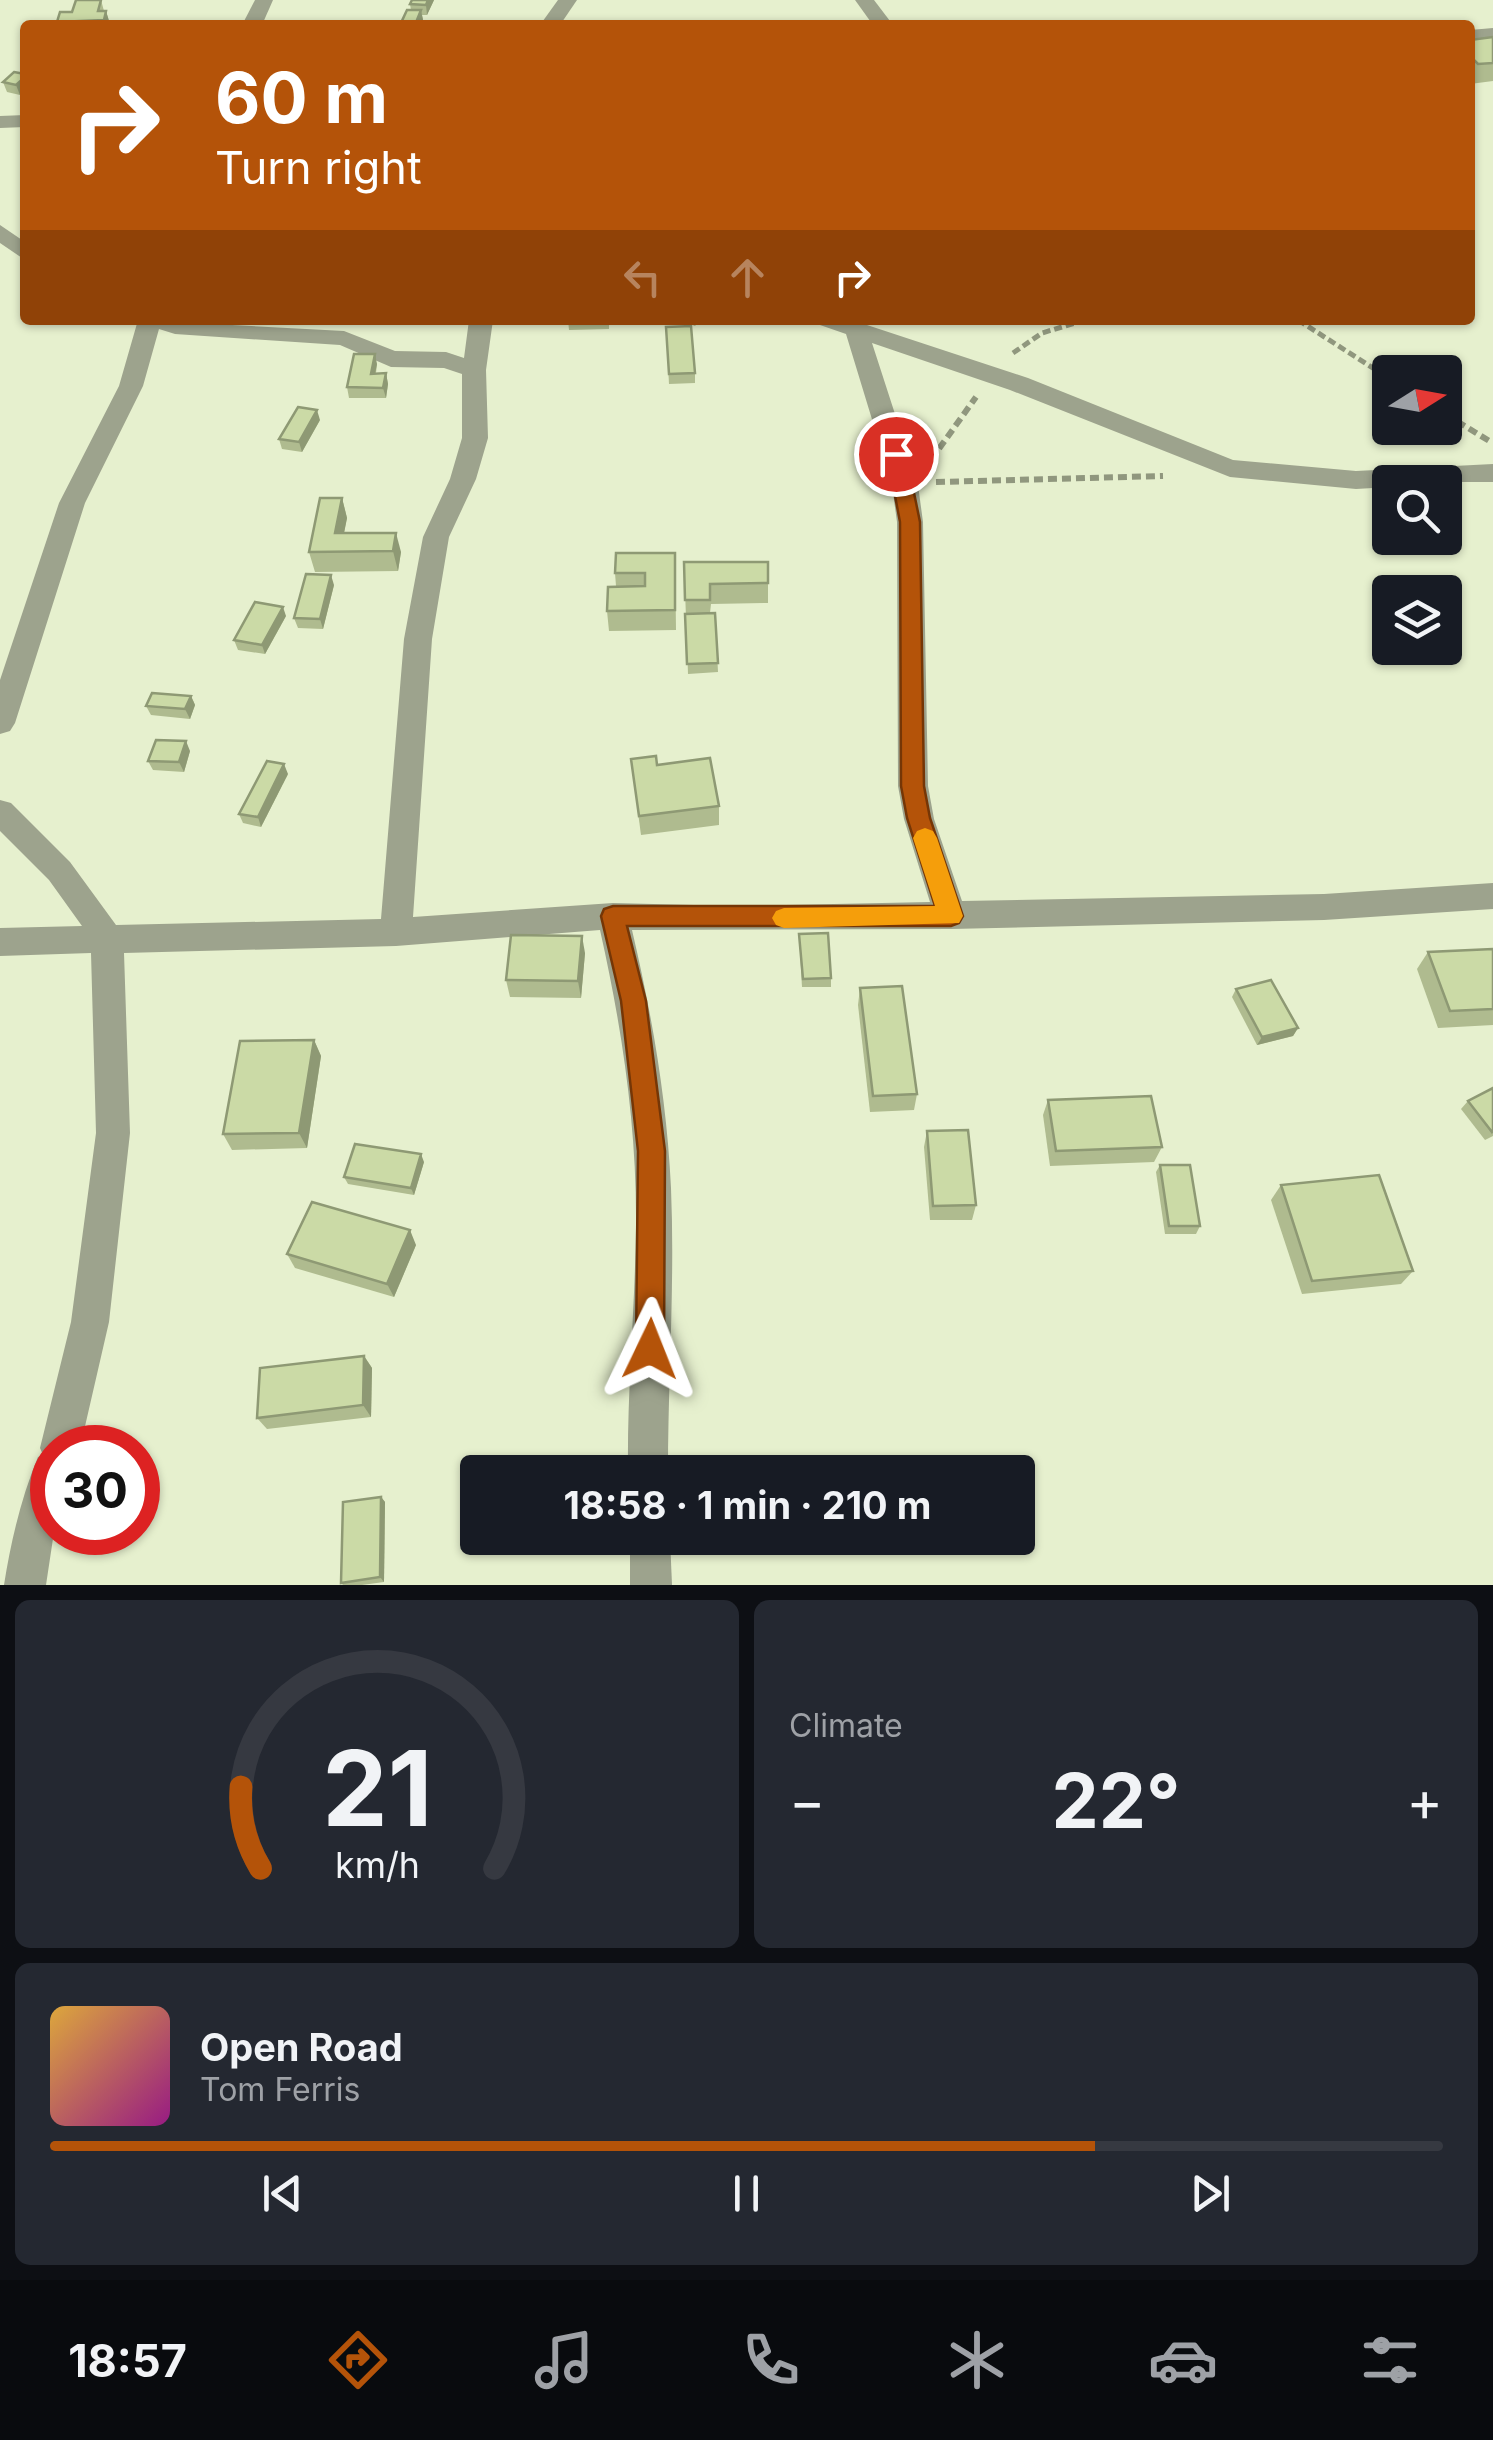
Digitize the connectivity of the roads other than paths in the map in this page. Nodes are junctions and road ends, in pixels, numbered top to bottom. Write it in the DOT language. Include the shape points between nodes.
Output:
graph roads {
  1 [pos="864,0"];
  2 [pos="879,20"];
  3 [pos="0,232"];
  4 [pos="20,249"];
  5 [pos="149,325"];
  6 [pos="170,325"];
  7 [pos="479,325"];
  8 [pos="856,326"];
  9 [pos="474,370"];
  10 [pos="1493,473"];
  11 [pos="0,723"];
  12 [pos="0,812"];
  13 [pos="1493,896"];
  14 [pos="613,916"];
  15 [pos="951,916"];
  16 [pos="396,932"];
  17 [pos="107,940"];
  18 [pos="0,942"];
  19 [pos="65,1425"];
  20 [pos="648,1455"];
  21 [pos="30,1549"];
  22 [pos="650,1555"];
  23 [pos="25,1585"];
  24 [pos="651,1585"];
  1 -- 2 [label="street"];
  3 -- 4 [label="street"];
  5 -- 11 [label="street" via="131,386 72,502"];
  6 -- 9 [label="street" via="344,338 380,356 456,361"];
  7 -- 9 [label="street"];
  8 -- 10 [label="street" via="1230,468 1356,480"];
  8 -- 15 [label="street" via="869,379 912,484 913,786"];
  9 -- 16 [label="street" via="476,438 436,537 418,639"];
  12 -- 17 [label="street" via="59,870"];
  13 -- 15 [label="street"];
  14 -- 15 [label="street"];
  14 -- 16 [label="street"];
  14 -- 20 [label="street" via="634,1001 651,1151"];
  16 -- 17 [label="street"];
  17 -- 18 [label="street"];
  17 -- 19 [label="street" via="112,1133 90,1322"];
  21 -- 23 [label="street"];
  22 -- 24 [label="street"];
}
